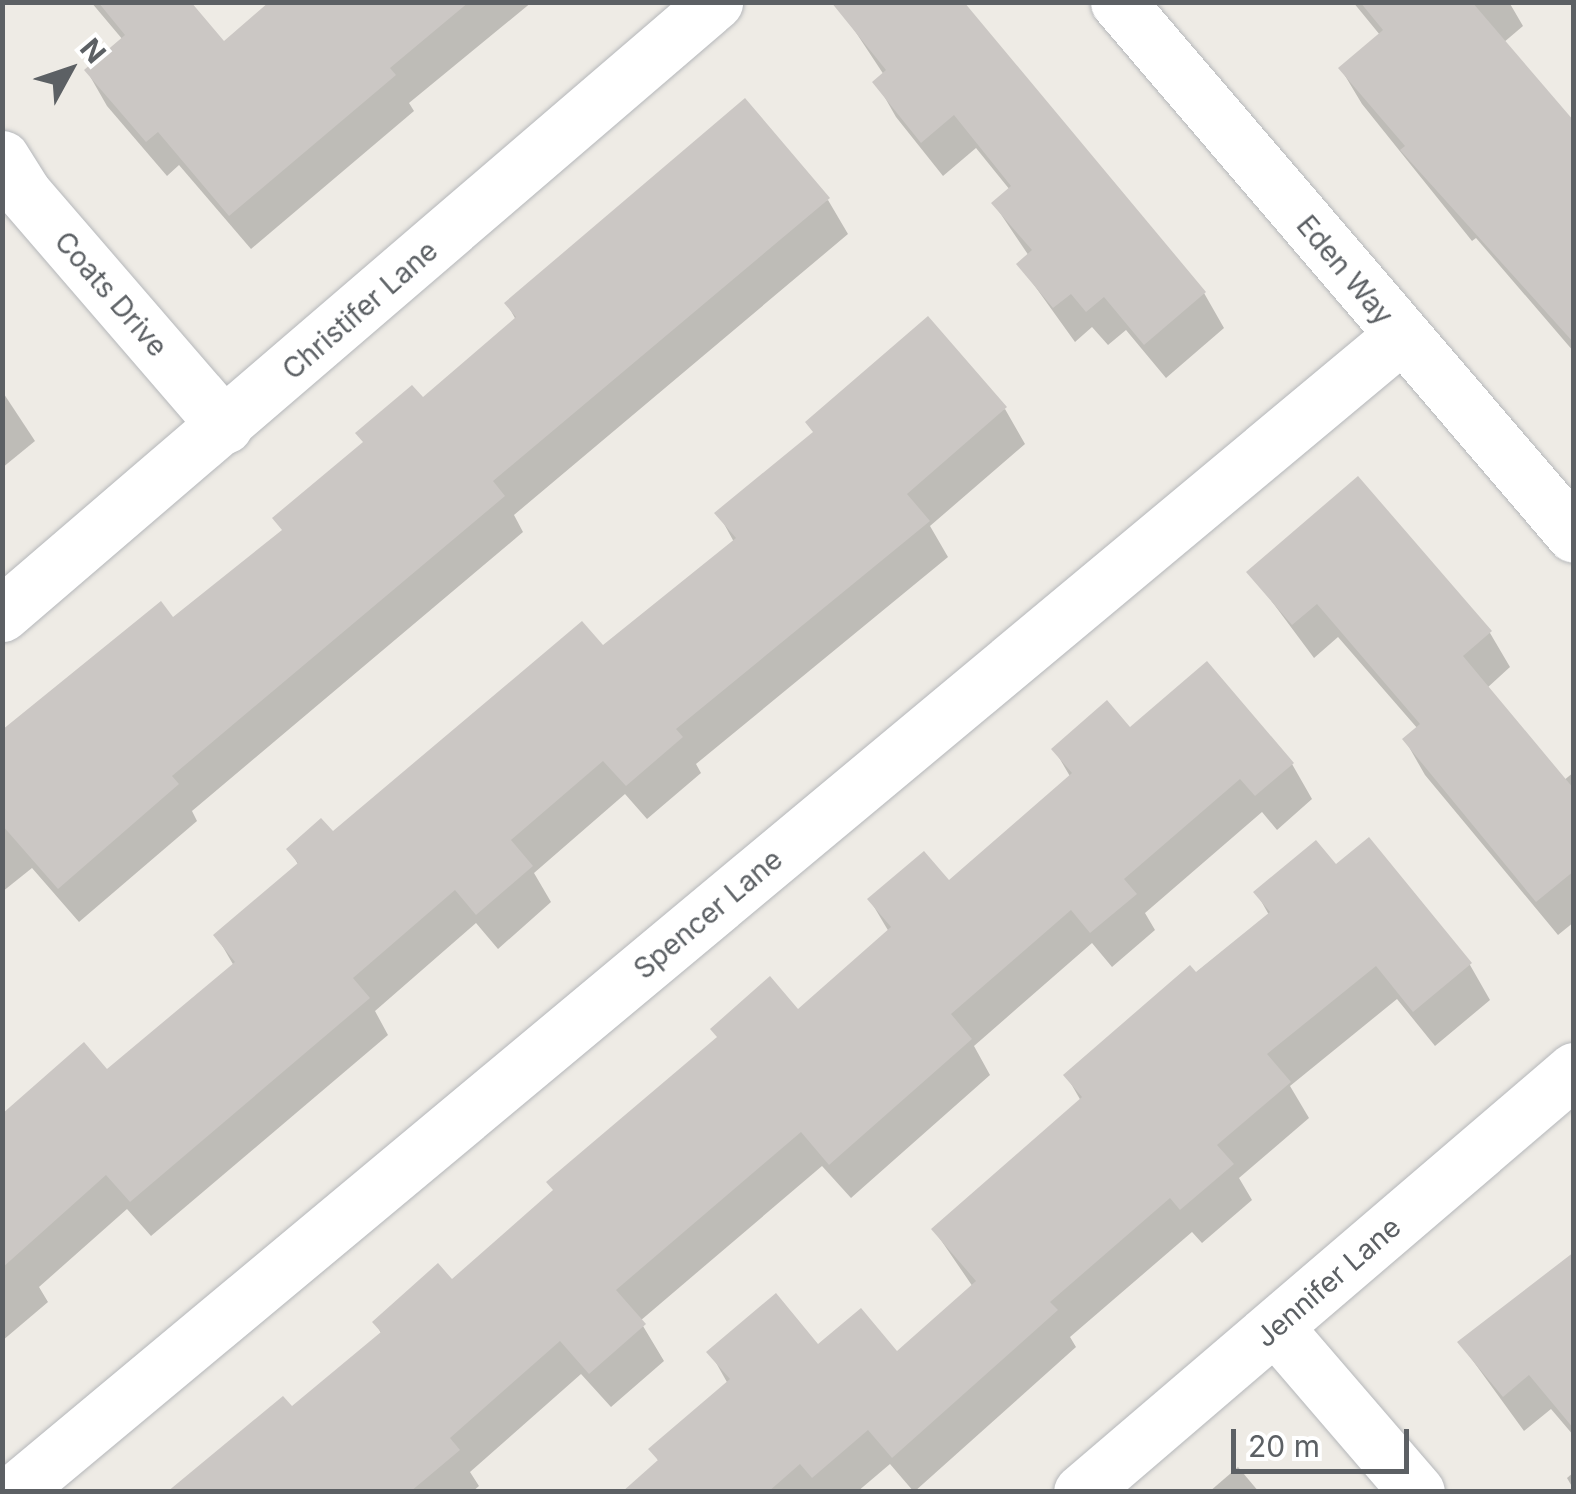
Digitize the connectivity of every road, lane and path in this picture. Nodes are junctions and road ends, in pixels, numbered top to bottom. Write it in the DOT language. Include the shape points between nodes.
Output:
graph roads {
  1 [pos="714,2"];
  2 [pos="1118,2"];
  3 [pos="2,158"];
  4 [pos="1401,336"];
  5 [pos="225,426"];
  6 [pos="1574,535"];
  7 [pos="2,614"];
  8 [pos="1574,1070"];
  9 [pos="1276,1328"];
  10 [pos="14,1492"];
  11 [pos="1081,1492"];
  12 [pos="1417,1492"];
  1 -- 5 [label="street, Christifer Lane"];
  2 -- 4 [label="street, Eden Way"];
  3 -- 5 [label="street, Coats Drive" via="23,192"];
  4 -- 6 [label="street, Eden Way"];
  4 -- 10 [label="street, Spencer Lane"];
  5 -- 7 [label="street, Christifer Lane"];
  8 -- 9 [label="street, Jennifer Lane"];
  9 -- 11 [label="street, Jennifer Lane"];
  9 -- 12 [label="street"];
}
